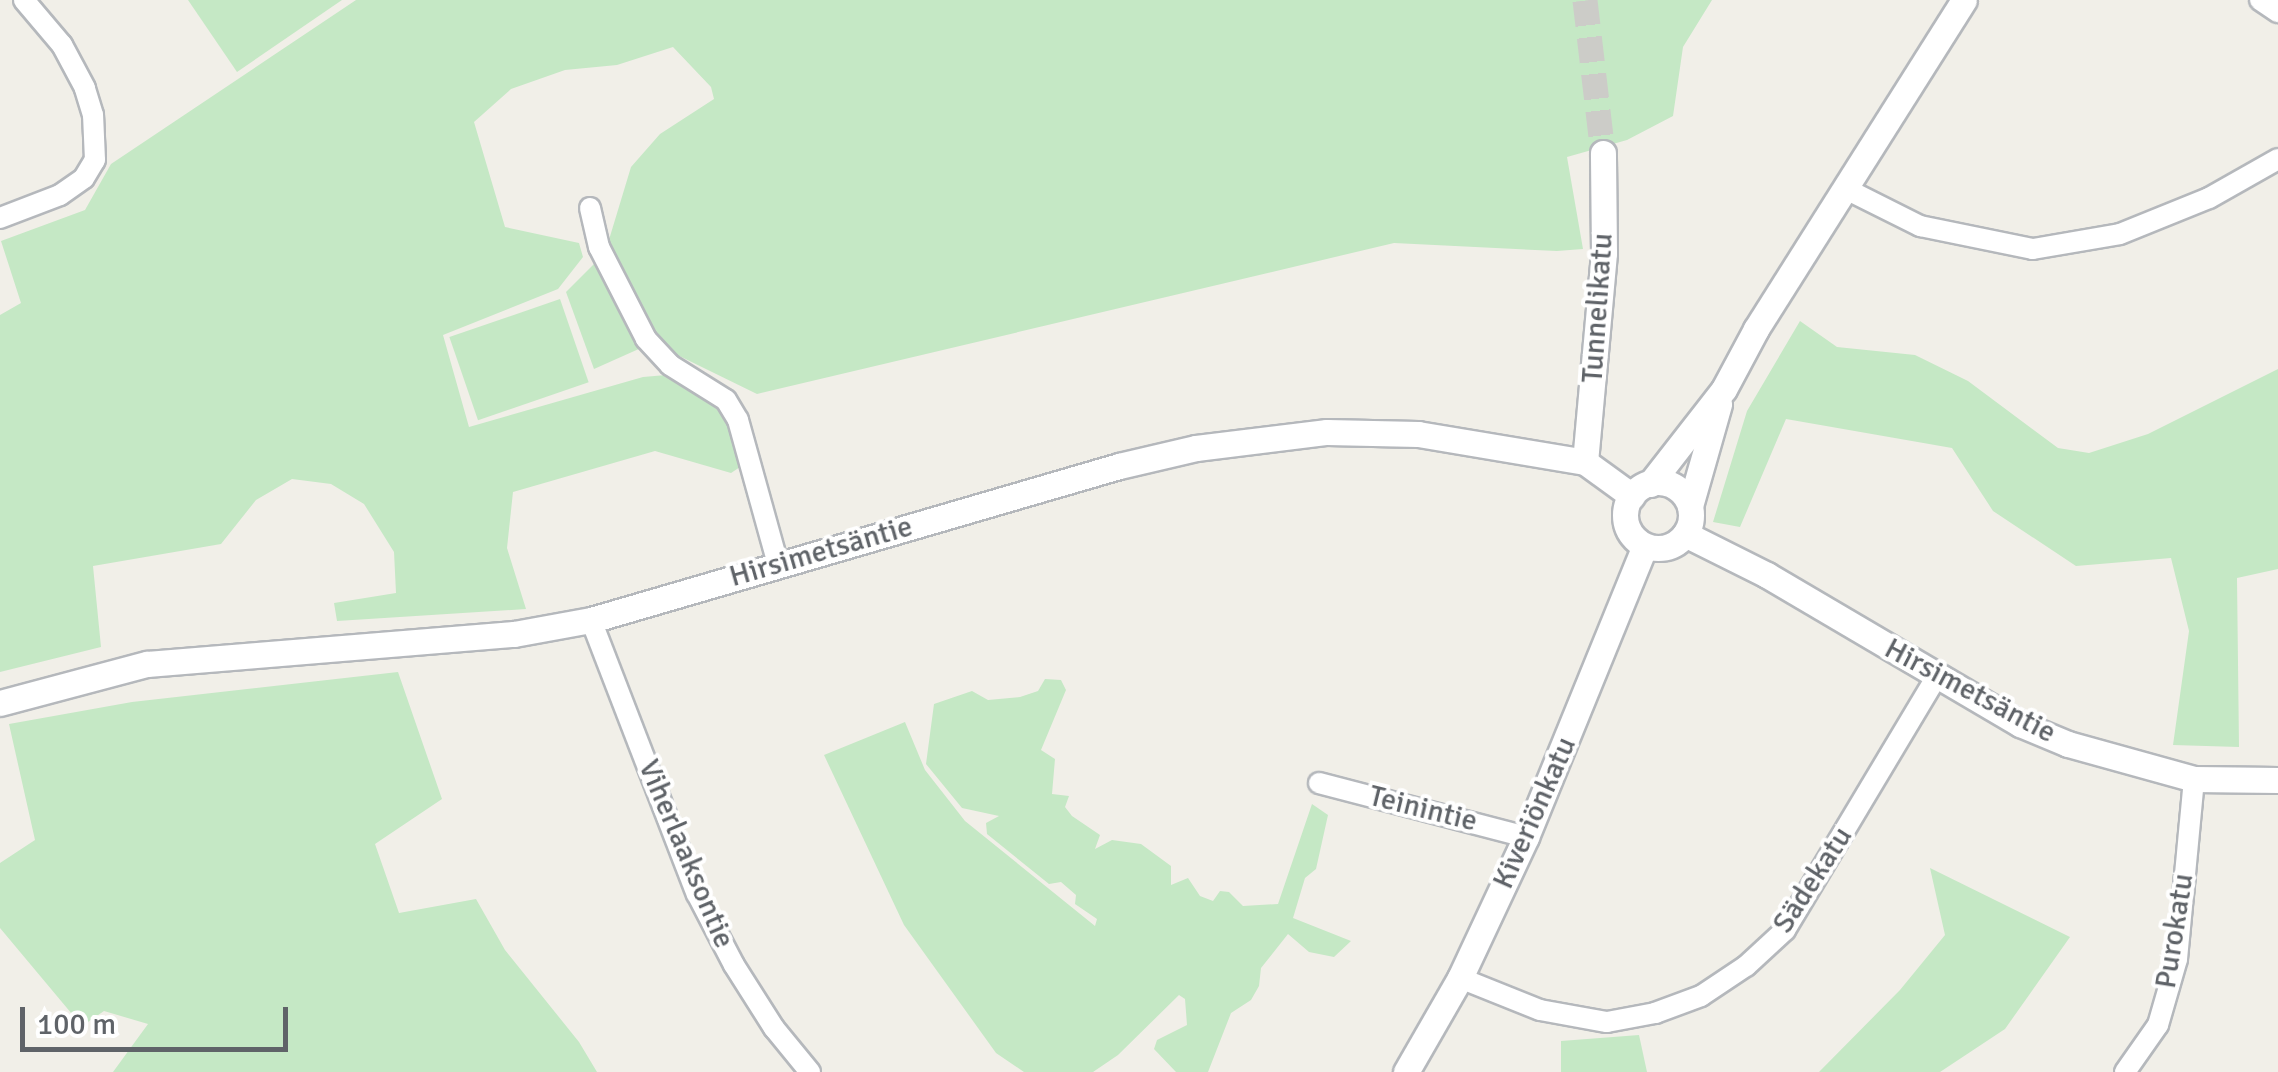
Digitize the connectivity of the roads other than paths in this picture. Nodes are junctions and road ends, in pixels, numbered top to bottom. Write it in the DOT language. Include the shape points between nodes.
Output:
graph roads {
  1 [pos="24,0"];
  2 [pos="1964,0"];
  3 [pos="2260,0"];
  4 [pos="2278,12"];
  5 [pos="1603,153"];
  6 [pos="2278,159"];
  7 [pos="1846,189"];
  8 [pos="590,208"];
  9 [pos="0,218"];
  10 [pos="1724,389"];
  11 [pos="1584,462"];
  12 [pos="1641,490"];
  13 [pos="1690,506"];
  14 [pos="1686,534"];
  15 [pos="1645,546"];
  16 [pos="778,564"];
  17 [pos="591,620"];
  18 [pos="1936,678"];
  19 [pos="0,703"];
  20 [pos="2194,780"];
  21 [pos="2278,780"];
  22 [pos="1319,783"];
  23 [pos="1526,837"];
  24 [pos="1460,978"];
  25 [pos="810,1072"];
  26 [pos="1406,1072"];
  27 [pos="2125,1072"];
  1 -- 9 [label="street" via="62,45 85,88 94,160 84,178 60,196"];
  2 -- 7 [label="street"];
  3 -- 4 [label="street"];
  5 -- 11 [label="street, Tunnelikatu" via="1604,253"];
  6 -- 7 [label="street" via="2210,198 2120,234 2033,249 1920,226"];
  7 -- 10 [label="street"];
  8 -- 16 [label="street" via="599,248 646,339 670,365 726,400 738,420"];
  10 -- 12 [label="street"];
  10 -- 13 [label="street"];
  11 -- 12 [label="street, Hirsimetsäntie"];
  11 -- 16 [label="street, Hirsimetsäntie" via="1418,434 1327,432 1196,448"];
  12 -- 13 [label="street" via="1672,485"];
  12 -- 15 [label="street" via="1626,524"];
  13 -- 14 [label="street"];
  14 -- 15 [label="street" via="1667,547"];
  14 -- 18 [label="street, Hirsimetsäntie"];
  15 -- 23 [label="street, Kiveriönkatu"];
  16 -- 17 [label="street, Hirsimetsäntie"];
  17 -- 19 [label="street, Hirsimetsäntie" via="514,634 148,664"];
  17 -- 25 [label="street, Viherlaaksontie" via="697,894 754,997"];
  18 -- 20 [label="street, Hirsimetsäntie" via="2068,744"];
  18 -- 24 [label="street, Sädekatu" via="1785,930 1701,996 1607,1022 1540,1010"];
  20 -- 21 [label="street, Hirsimetsäntie"];
  20 -- 27 [label="street, Purokatu" via="2177,958 2158,1025"];
  22 -- 23 [label="street, Teinintie"];
  23 -- 24 [label="street, Kiveriönkatu"];
  24 -- 26 [label="street, Kiveriönkatu"];
}
